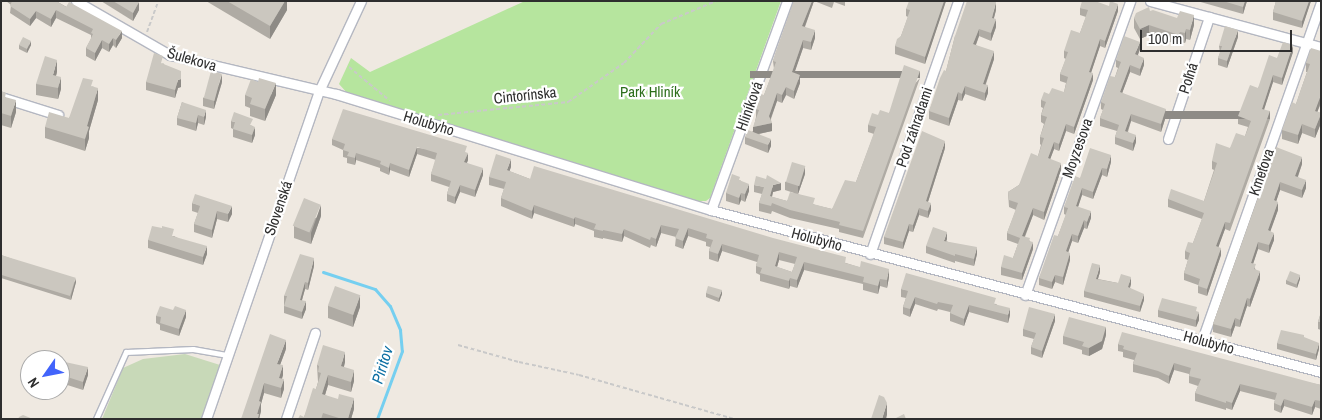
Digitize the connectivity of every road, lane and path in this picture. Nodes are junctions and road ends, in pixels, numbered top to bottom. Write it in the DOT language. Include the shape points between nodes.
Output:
graph roads {
  1 [pos="76,1"];
  2 [pos="158,1"];
  3 [pos="361,1"];
  4 [pos="716,1"];
  5 [pos="787,1"];
  6 [pos="958,1"];
  7 [pos="1130,1"];
  8 [pos="1150,1"];
  9 [pos="1321,3"];
  10 [pos="1209,17"];
  11 [pos="144,40"];
  12 [pos="1307,44"];
  13 [pos="1321,47"];
  14 [pos="349,67"];
  15 [pos="318,91"];
  16 [pos="1,97"];
  17 [pos="394,104"];
  18 [pos="58,115"];
  19 [pos="438,115"];
  20 [pos="1168,139"];
  21 [pos="711,210"];
  22 [pos="870,254"];
  23 [pos="1025,295"];
  24 [pos="315,333"];
  25 [pos="1202,340"];
  26 [pos="458,345"];
  27 [pos="227,356"];
  28 [pos="1321,372"];
  29 [pos="96,419"];
  30 [pos="206,419"];
  31 [pos="286,419"];
  32 [pos="735,419"];
  1 -- 11 [label="street, Šulekova"];
  2 -- 11 [label="path"];
  3 -- 15 [label="street, Slovenská"];
  4 -- 19 [label="path, Cintorínska" via="661,24 624,63 568,102"];
  5 -- 21 [label="street, Hliníková"];
  6 -- 22 [label="street, Pod záhradami"];
  7 -- 23 [label="street, Moyzesova"];
  8 -- 10 [label="street"];
  9 -- 12 [label="street, Kmeťova"];
  10 -- 12 [label="street"];
  10 -- 20 [label="street, Poľná"];
  11 -- 15 [label="street, Šulekova" via="170,55"];
  12 -- 13 [label="street"];
  12 -- 25 [label="street, Kmeťova"];
  14 -- 17 [label="path"];
  15 -- 21 [label="street, Holubyho"];
  15 -- 27 [label="street, Slovenská"];
  16 -- 18 [label="street"];
  21 -- 22 [label="street, Holubyho"];
  22 -- 23 [label="street, Holubyho"];
  23 -- 25 [label="street, Holubyho"];
  24 -- 31 [label="street"];
  25 -- 28 [label="street, Holubyho"];
  26 -- 32 [label="path"];
  27 -- 29 [label="lane" via="193,349 126,352"];
  27 -- 30 [label="street, Slovenská"];
}
